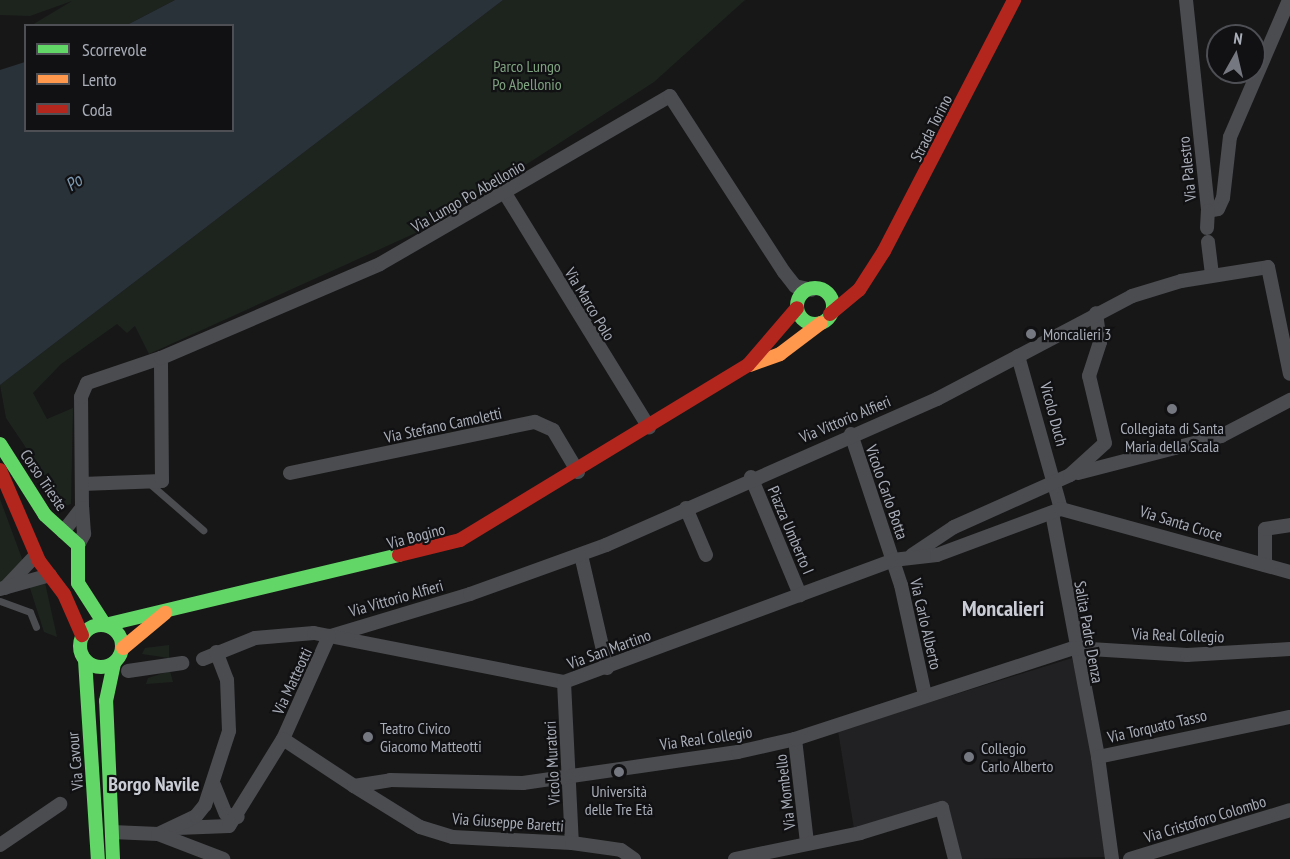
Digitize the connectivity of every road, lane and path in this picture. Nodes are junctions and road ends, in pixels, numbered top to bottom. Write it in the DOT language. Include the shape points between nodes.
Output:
graph roads {
  1 [pos="1014,0"];
  2 [pos="1186,0"];
  3 [pos="1289,0"];
  4 [pos="506,195"];
  5 [pos="1208,211"];
  6 [pos="872,267"];
  7 [pos="784,272"];
  8 [pos="1212,273"];
  9 [pos="819,289"];
  10 [pos="797,307"];
  11 [pos="1096,313"];
  12 [pos="827,317"];
  13 [pos="1018,356"];
  14 [pos="161,358"];
  15 [pos="748,365"];
  16 [pos="1290,374"];
  17 [pos="1290,400"];
  18 [pos="648,427"];
  19 [pos="851,434"];
  20 [pos="0,444"];
  21 [pos="0,470"];
  22 [pos="578,472"];
  23 [pos="290,473"];
  24 [pos="1070,475"];
  25 [pos="752,477"];
  26 [pos="147,482"];
  27 [pos="1056,482"];
  28 [pos="82,484"];
  29 [pos="82,508"];
  30 [pos="686,508"];
  31 [pos="1056,511"];
  32 [pos="1290,525"];
  33 [pos="202,530"];
  34 [pos="63,532"];
  35 [pos="78,545"];
  36 [pos="36,555"];
  37 [pos="580,555"];
  38 [pos="706,555"];
  39 [pos="912,555"];
  40 [pos="893,560"];
  41 [pos="1265,565"];
  42 [pos="1290,572"];
  43 [pos="50,575"];
  44 [pos="2,593"];
  45 [pos="800,595"];
  46 [pos="166,612"];
  47 [pos="105,625"];
  48 [pos="36,627"];
  49 [pos="82,636"];
  50 [pos="330,636"];
  51 [pos="123,648"];
  52 [pos="1074,648"];
  53 [pos="1290,649"];
  54 [pos="216,652"];
  55 [pos="203,659"];
  56 [pos="85,660"];
  57 [pos="182,663"];
  58 [pos="114,664"];
  59 [pos="608,668"];
  60 [pos="128,671"];
  61 [pos="564,682"];
  62 [pos="925,695"];
  63 [pos="1290,717"];
  64 [pos="283,739"];
  65 [pos="795,739"];
  66 [pos="1098,757"];
  67 [pos="570,772"];
  68 [pos="214,785"];
  69 [pos="354,786"];
  70 [pos="60,804"];
  71 [pos="1290,810"];
  72 [pos="238,817"];
  73 [pos="177,828"];
  74 [pos="112,832"];
  75 [pos="158,834"];
  76 [pos="807,842"];
  77 [pos="572,843"];
  78 [pos="0,845"];
  79 [pos="98,859"];
  80 [pos="114,859"];
  81 [pos="223,859"];
  82 [pos="634,859"];
  83 [pos="735,859"];
  84 [pos="955,859"];
  85 [pos="1112,859"];
  86 [pos="1130,859"];
  1 -- 6 [label="main road, Strada Torino"];
  2 -- 5 [label="street, Via Palestro"];
  3 -- 5 [label="street, Via Palestro" via="1230,137 1223,198 1218,209"];
  4 -- 7 [label="street, Via Lungo Po Abellonio" via="670,96"];
  4 -- 14 [label="street, Via Lungo Po Abellonio" via="380,264"];
  4 -- 18 [label="street, Via Marco Polo"];
  5 -- 8 [label="street"];
  6 -- 9 [label="main road, Strada Torino" via="846,284"];
  6 -- 12 [label="main road, Strada Torino" via="858,290"];
  7 -- 9 [label="street, Via Lungo Po Abellonio" via="795,286"];
  7 -- 10 [label="street, Via Lungo Po Abellonio"];
  8 -- 11 [label="street, Via Vittorio Alfieri" via="1132,296"];
  8 -- 16 [label="street, Via Vittorio Alfieri" via="1268,267"];
  9 -- 10 [label="main road, Strada Torino"];
  9 -- 12 [label="main road" via="834,296"];
  10 -- 12 [label="main road" via="804,324"];
  10 -- 15 [label="main road, Strada Torino"];
  11 -- 13 [label="street, Via Vittorio Alfieri"];
  11 -- 24 [label="street" via="1100,342 1089,376 1105,443"];
  12 -- 15 [label="main road, Strada Torino" via="780,354"];
  13 -- 19 [label="street, Via Vittorio Alfieri"];
  13 -- 27 [label="street, Vicolo Duch"];
  14 -- 26 [label="street" via="162,481"];
  14 -- 28 [label="street, Via Lungo Po Abellonio" via="104,375 83,390"];
  15 -- 18 [label="main road, Strada Torino"];
  17 -- 24 [label="street" via="1221,436"];
  18 -- 22 [label="main road, Via Bogino"];
  19 -- 25 [label="street, Via Vittorio Alfieri"];
  19 -- 40 [label="street, Vicolo Carlo Botta"];
  20 -- 34 [label="main road, Corso Trieste"];
  21 -- 36 [label="main road, Corso Trieste"];
  22 -- 23 [label="street, Via Stefano Camoletti" via="553,430 535,422"];
  22 -- 46 [label="main road, Via Bogino" via="484,529 434,550"];
  24 -- 27 [label="street"];
  25 -- 30 [label="street, Via Vittorio Alfieri"];
  25 -- 45 [label="street, Piazza Umberto I"];
  26 -- 28 [label="street"];
  26 -- 33 [label="lane"];
  27 -- 31 [label="street, Vicolo Duch"];
  27 -- 39 [label="street" via="954,527"];
  28 -- 29 [label="street"];
  29 -- 34 [label="street"];
  29 -- 35 [label="street" via="84,534"];
  30 -- 37 [label="street, Via Vittorio Alfieri"];
  30 -- 38 [label="street"];
  31 -- 39 [label="street" via="937,555"];
  31 -- 41 [label="street, Via Santa Croce"];
  31 -- 52 [label="street, Salita Padre Denza"];
  32 -- 41 [label="street" via="1265,529"];
  34 -- 35 [label="main road, Corso Trieste"];
  34 -- 36 [label="main road" via="44,537"];
  35 -- 47 [label="main road" via="78,583"];
  36 -- 43 [label="main road, Corso Trieste"];
  36 -- 44 [label="street"];
  37 -- 50 [label="street, Via Vittorio Alfieri"];
  37 -- 59 [label="street"];
  39 -- 40 [label="street, Via San Martino"];
  40 -- 45 [label="street, Via San Martino"];
  40 -- 62 [label="street, Via Carlo Alberto"];
  41 -- 42 [label="street, Via Santa Croce"];
  43 -- 44 [label="street"];
  43 -- 49 [label="main road, Corso Trieste"];
  44 -- 48 [label="lane" via="30,612"];
  45 -- 59 [label="street, Via San Martino"];
  46 -- 47 [label="main road, Via Bogino"];
  46 -- 51 [label="main road, Via Bogino"];
  47 -- 49 [label="main road"];
  47 -- 51 [label="main road" via="120,636"];
  49 -- 56 [label="main road"];
  50 -- 54 [label="street, Via San Martino" via="255,638"];
  50 -- 61 [label="street, Via San Martino" via="471,663 524,679"];
  50 -- 64 [label="street, Via Matteotti"];
  51 -- 58 [label="main road"];
  52 -- 53 [label="street, Via Real Collegio" via="1187,655"];
  52 -- 62 [label="street, Via Real Collegio"];
  52 -- 66 [label="street, Salita Padre Denza"];
  54 -- 55 [label="street, Via San Martino"];
  54 -- 68 [label="street" via="227,680 229,730"];
  56 -- 58 [label="main road" via="101,667"];
  56 -- 79 [label="main road, Via Cavour"];
  57 -- 60 [label="street"];
  58 -- 74 [label="main road, Via Cavour" via="106,701"];
  59 -- 61 [label="street, Via San Martino"];
  61 -- 67 [label="street, Vicolo Muratori"];
  62 -- 65 [label="street, Via Real Collegio"];
  63 -- 66 [label="street, Via Torquato Tasso"];
  64 -- 69 [label="street"];
  64 -- 72 [label="street" via="274,745"];
  65 -- 67 [label="street, Via Real Collegio" via="738,752"];
  65 -- 76 [label="street, Via Mombello"];
  66 -- 85 [label="street, Via Torquato Tasso"];
  67 -- 69 [label="street, Via Real Collegio" via="523,783 390,780"];
  67 -- 77 [label="street, Vicolo Muratori"];
  68 -- 72 [label="street" via="226,814"];
  68 -- 73 [label="street" via="196,816"];
  69 -- 77 [label="street, Via Giuseppe Baretti" via="420,827 453,837"];
  70 -- 78 [label="street"];
  71 -- 86 [label="street, Via Cristoforo Colombo"];
  72 -- 73 [label="street" via="218,828"];
  73 -- 75 [label="street"];
  74 -- 75 [label="street"];
  74 -- 80 [label="main road, Via Cavour"];
  75 -- 81 [label="street"];
  76 -- 83 [label="street"];
  76 -- 84 [label="street" via="861,833 942,808"];
  77 -- 82 [label="street, Via Giuseppe Baretti" via="621,850"];
}
